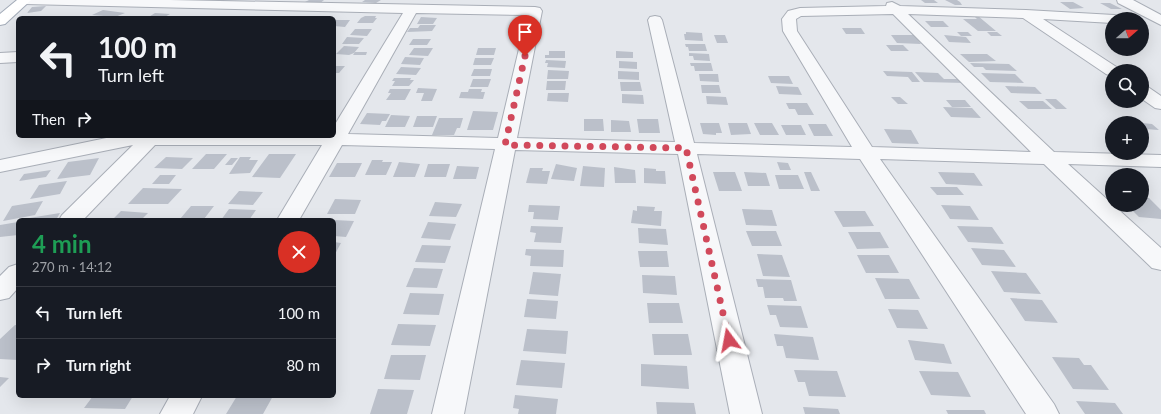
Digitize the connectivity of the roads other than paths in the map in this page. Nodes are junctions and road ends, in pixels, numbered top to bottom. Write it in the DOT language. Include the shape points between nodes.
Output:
graph roads {
  1 [pos="25,0"];
  2 [pos="1006,0"];
  3 [pos="1123,0"];
  4 [pos="147,2"];
  5 [pos="285,4"];
  6 [pos="406,5"];
  7 [pos="891,5"];
  8 [pos="273,12"];
  9 [pos="1026,14"];
  10 [pos="1105,18"];
  11 [pos="655,20"];
  12 [pos="1149,21"];
  13 [pos="1161,21"];
  14 [pos="0,22"];
  15 [pos="16,56"];
  16 [pos="0,58"];
  17 [pos="1105,66"];
  18 [pos="1149,96"];
  19 [pos="1161,104"];
  20 [pos="336,135"];
  21 [pos="140,138"];
  22 [pos="151,138"];
  23 [pos="243,138"];
  24 [pos="334,139"];
  25 [pos="505,145"];
  26 [pos="686,148"];
  27 [pos="865,152"];
  28 [pos="1050,158"];
  29 [pos="1161,161"];
  30 [pos="0,166"];
  31 [pos="72,218"];
  32 [pos="289,218"];
  33 [pos="1161,262"];
  34 [pos="16,275"];
  35 [pos="0,291"];
  36 [pos="186,398"];
  37 [pos="176,414"];
  38 [pos="448,414"];
  39 [pos="746,414"];
  40 [pos="1043,414"];
  1 -- 4 [label="street"];
  1 -- 14 [label="main road"];
  2 -- 9 [label="street"];
  3 -- 13 [label="street"];
  4 -- 8 [label="street"];
  5 -- 6 [label="street" via="388,9"];
  5 -- 8 [label="street"];
  6 -- 20 [label="street"];
  6 -- 25 [label="street" via="535,11"];
  7 -- 9 [label="street"];
  7 -- 27 [label="street" via="800,12 793,14 789,19 790,31"];
  7 -- 28 [label="street"];
  9 -- 10 [label="street"];
  9 -- 17 [label="street"];
  11 -- 26 [label="street"];
  12 -- 13 [label="street"];
  15 -- 16 [label="street"];
  18 -- 19 [label="street"];
  21 -- 30 [label="street" via="114,141"];
  22 -- 31 [label="street"];
  23 -- 24 [label="street"];
  24 -- 25 [label="street"];
  24 -- 32 [label="street"];
  25 -- 26 [label="street"];
  25 -- 38 [label="street"];
  26 -- 27 [label="street"];
  26 -- 39 [label="street"];
  27 -- 28 [label="street"];
  27 -- 40 [label="street"];
  28 -- 29 [label="street"];
  28 -- 33 [label="street"];
  34 -- 35 [label="street"];
  36 -- 37 [label="street"];
}
